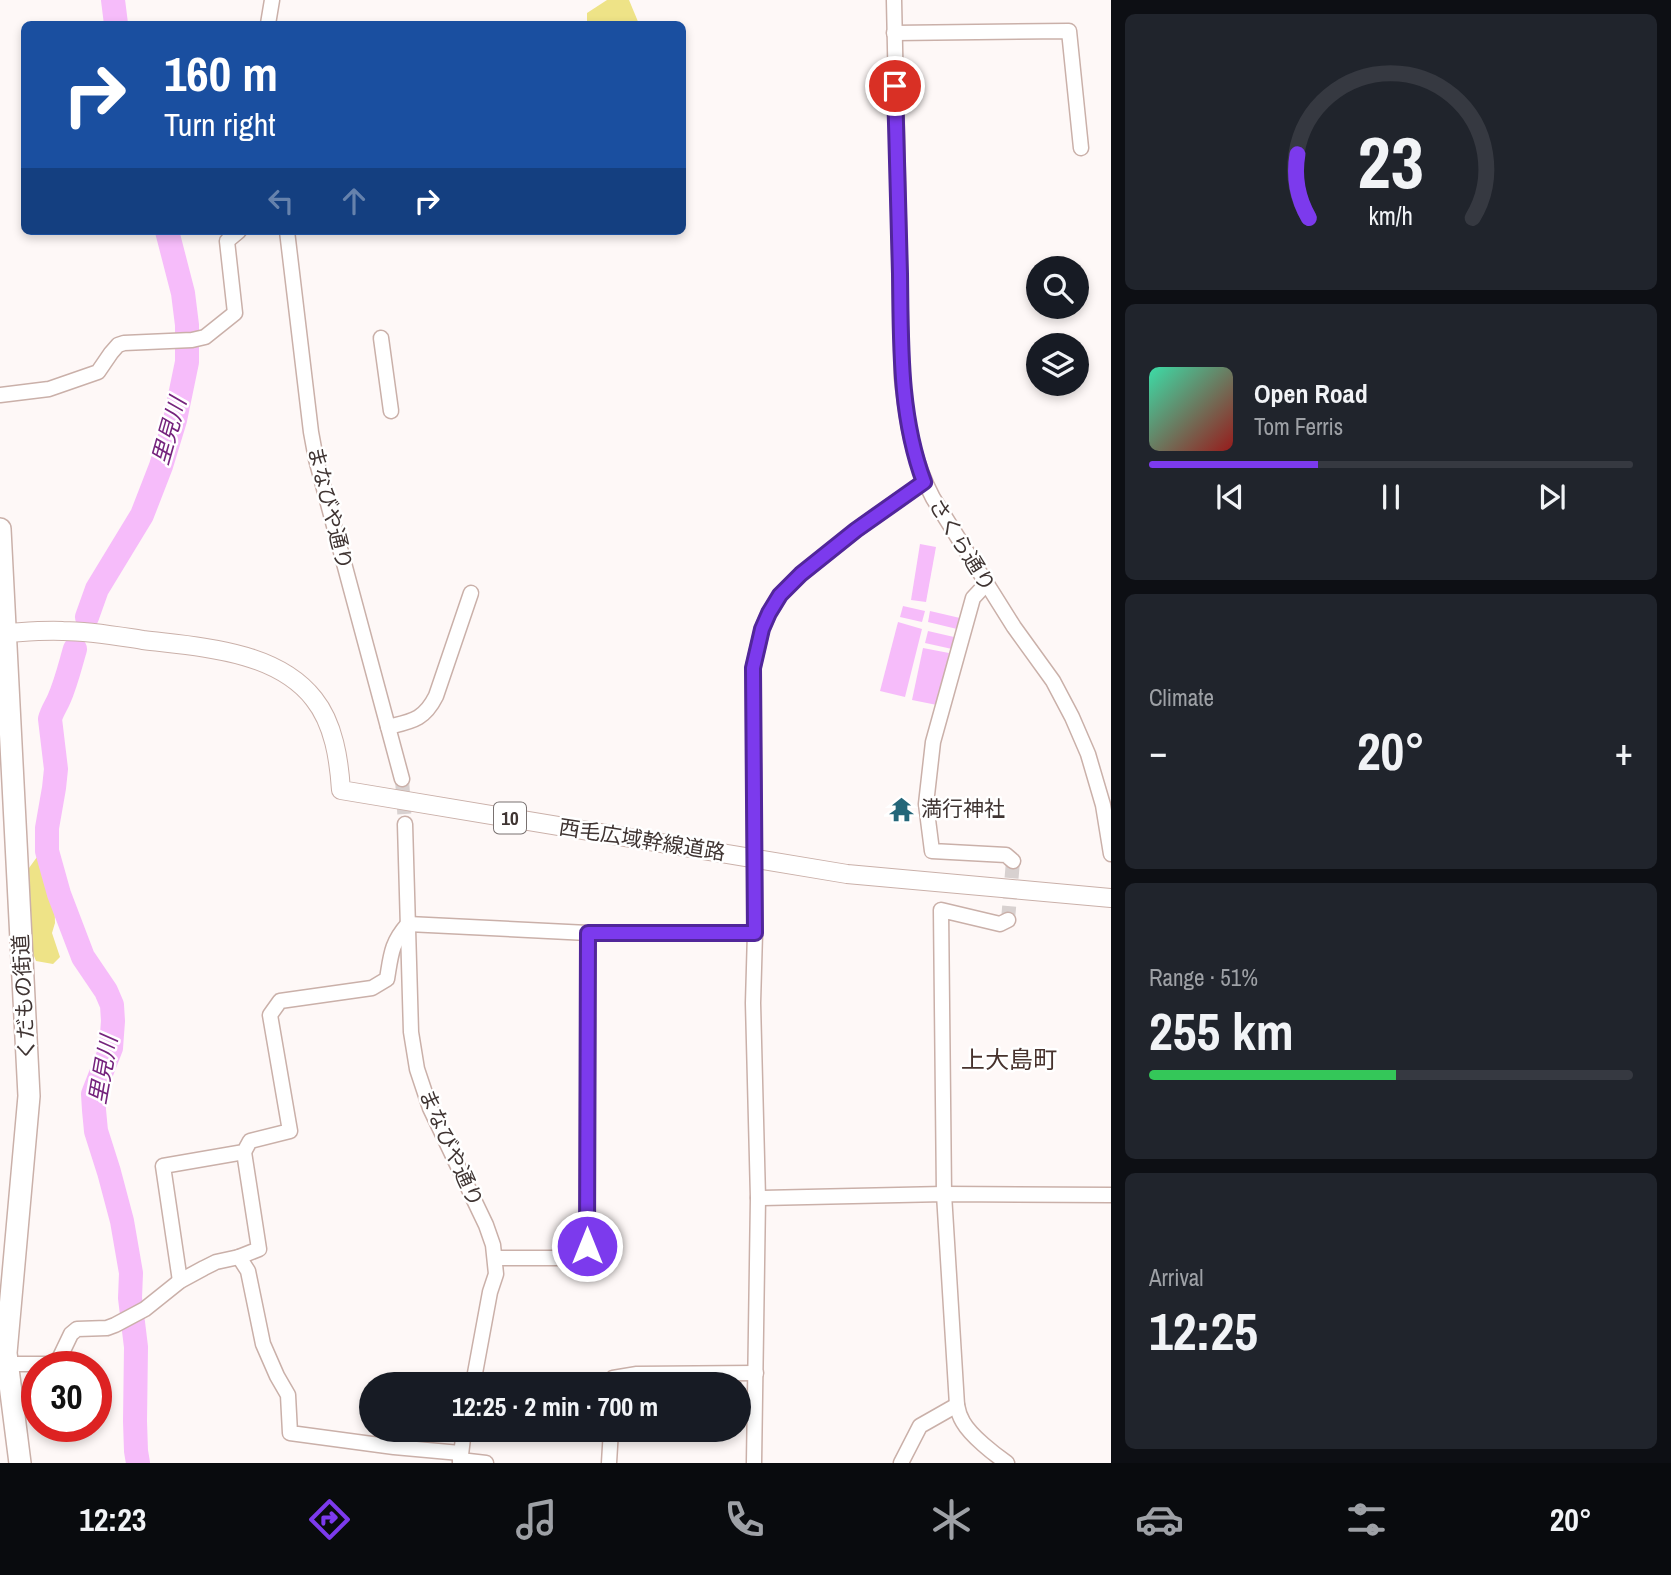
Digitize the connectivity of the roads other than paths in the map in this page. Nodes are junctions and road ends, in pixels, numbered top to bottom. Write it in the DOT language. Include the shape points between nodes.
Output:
graph roads {
  1 [pos="272,0"];
  2 [pos="894,0"];
  3 [pos="268,21"];
  4 [pos="894,33"];
  5 [pos="1081,148"];
  6 [pos="234,235"];
  7 [pos="287,235"];
  8 [pos="381,338"];
  9 [pos="0,395"];
  10 [pos="391,411"];
  11 [pos="924,482"];
  12 [pos="0,529"];
  13 [pos="986,584"];
  14 [pos="471,593"];
  15 [pos="5,633"];
  16 [pos="388,727"];
  17 [pos="402,779"];
  18 [pos="405,824"];
  19 [pos="1111,855"];
  20 [pos="753,859"];
  21 [pos="1013,862"];
  22 [pos="1103,897"];
  23 [pos="1008,920"];
  24 [pos="408,923"];
  25 [pos="588,933"];
  26 [pos="755,933"];
  27 [pos="244,1152"];
  28 [pos="944,1194"];
  29 [pos="1111,1195"];
  30 [pos="758,1198"];
  31 [pos="239,1257"];
  32 [pos="495,1258"];
  33 [pos="180,1281"];
  34 [pos="4,1364"];
  35 [pos="474,1372"];
  36 [pos="751,1373"];
  37 [pos="756,1373"];
  38 [pos="957,1405"];
  39 [pos="610,1442"];
  40 [pos="991,1457"];
  41 [pos="460,1458"];
  42 [pos="20,1463"];
  43 [pos="486,1463"];
  44 [pos="609,1463"];
  45 [pos="754,1463"];
  46 [pos="901,1463"];
  47 [pos="1007,1463"];
  1 -- 3 [label="street"];
  2 -- 4 [label="street, さくら通り"];
  4 -- 5 [label="street" via="1069,32"];
  4 -- 11 [label="street, さくら通り" via="902,378 909,434"];
  6 -- 9 [label="street" via="227,241 235,313 205,337 124,343 98,372 49,389"];
  7 -- 16 [label="street, まなびや通り" via="316,460"];
  8 -- 10 [label="street"];
  11 -- 13 [label="street, さくら通り"];
  11 -- 20 [label="street" via="801,574 769,613 753,668"];
  12 -- 15 [label="highway, くだもの街道"];
  13 -- 19 [label="street, さくら通り" via="1053,681 1072,717 1104,805"];
  13 -- 21 [label="street" via="973,598 933,742 926,804 932,851 1006,855"];
  14 -- 16 [label="street" via="430,709 421,717"];
  15 -- 20 [label="main road, 西毛広域幹線道路 / 10" via="99,634 239,654 271,667 296,681 323,712 339,764 341,790"];
  15 -- 34 [label="highway, くだもの街道" via="29,1096"];
  16 -- 17 [label="street, まなびや通り"];
  18 -- 24 [label="street, まなびや通り"];
  20 -- 22 [label="main road, 西毛広域幹線道路 / 10" via="847,874"];
  20 -- 26 [label="street"];
  23 -- 28 [label="street" via="1000,924 941,910"];
  24 -- 25 [label="street"];
  24 -- 27 [label="street" via="393,944 387,979 382,983 280,1001 274,1008 270,1015 290,1131 250,1141"];
  24 -- 32 [label="street, まなびや通り" via="411,1032 417,1069 430,1108 486,1225"];
  25 -- 26 [label="street"];
  25 -- 32 [label="street" via="586,1254 579,1258"];
  26 -- 30 [label="street"];
  27 -- 31 [label="street" via="259,1249"];
  27 -- 33 [label="street" via="163,1166"];
  28 -- 29 [label="street"];
  28 -- 30 [label="street"];
  28 -- 38 [label="street"];
  30 -- 37 [label="street"];
  31 -- 33 [label="street" via="216,1262"];
  31 -- 41 [label="street" via="248,1271 264,1344 288,1395 290,1433"];
  32 -- 35 [label="street, まなびや通り" via="496,1274"];
  33 -- 34 [label="street" via="145,1309 107,1328 77,1329 53,1364"];
  34 -- 42 [label="highway, くだもの街道"];
  36 -- 37 [label="street"];
  37 -- 45 [label="street"];
  38 -- 40 [label="street" via="961,1419"];
  38 -- 46 [label="street" via="920,1426"];
  39 -- 44 [label="street"];
  40 -- 47 [label="street"];
  41 -- 43 [label="street"];
}
